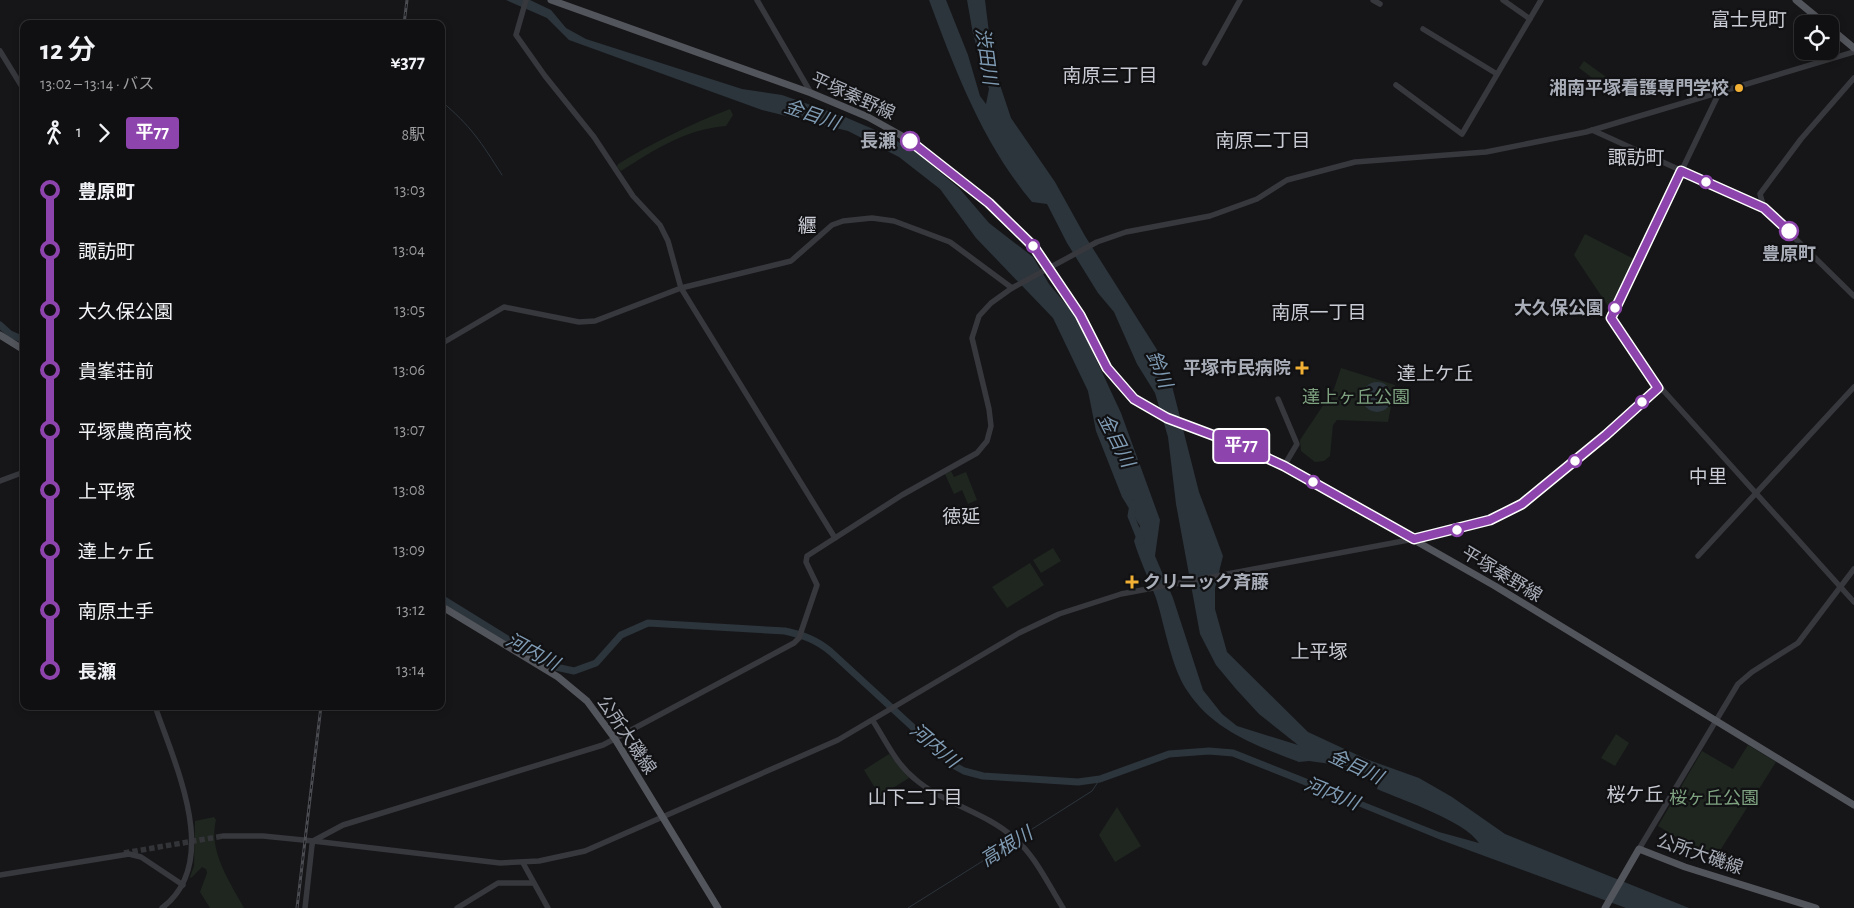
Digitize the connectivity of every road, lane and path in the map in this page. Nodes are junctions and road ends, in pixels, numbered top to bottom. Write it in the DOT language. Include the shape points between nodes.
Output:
graph roads {
  1 [pos="526,0"];
  2 [pos="551,0"];
  3 [pos="757,0"];
  4 [pos="1240,0"];
  5 [pos="1373,0"];
  6 [pos="1503,0"];
  7 [pos="1541,0"];
  8 [pos="1796,0"];
  9 [pos="1380,4"];
  10 [pos="1814,15"];
  11 [pos="1530,19"];
  12 [pos="1423,29"];
  13 [pos="1839,34"];
  14 [pos="1851,42"];
  15 [pos="1854,48"];
  16 [pos="0,51"];
  17 [pos="1854,52"];
  18 [pos="1205,63"];
  19 [pos="1497,74"];
  20 [pos="1854,78"];
  21 [pos="20,84"];
  22 [pos="1396,85"];
  23 [pos="812,93"];
  24 [pos="1718,93"];
  25 [pos="1592,130"];
  26 [pos="1681,171"];
  27 [pos="1764,208"];
  28 [pos="1049,267"];
  29 [pos="681,288"];
  30 [pos="1013,288"];
  31 [pos="1854,296"];
  32 [pos="0,335"];
  33 [pos="445,342"];
  34 [pos="20,348"];
  35 [pos="1854,387"];
  36 [pos="1658,388"];
  37 [pos="1278,399"];
  38 [pos="1284,466"];
  39 [pos="20,474"];
  40 [pos="0,481"];
  41 [pos="1756,494"];
  42 [pos="835,538"];
  43 [pos="1414,539"];
  44 [pos="1698,556"];
  45 [pos="1854,569"];
  46 [pos="1840,586"];
  47 [pos="1854,602"];
  48 [pos="445,608"];
  49 [pos="156,710"];
  50 [pos="1716,720"];
  51 [pos="873,721"];
  52 [pos="615,739"];
  53 [pos="1854,805"];
  54 [pos="662,817"];
  55 [pos="223,836"];
  56 [pos="313,841"];
  57 [pos="1638,851"];
  58 [pos="523,863"];
  59 [pos="0,875"];
  60 [pos="533,883"];
  61 [pos="183,885"];
  62 [pos="162,908"];
  63 [pos="305,908"];
  64 [pos="458,908"];
  65 [pos="548,908"];
  66 [pos="718,908"];
  67 [pos="1063,908"];
  68 [pos="1605,908"];
  69 [pos="1816,908"];
  1 -- 29 [label="street" via="516,35 594,137 633,196 660,224"];
  2 -- 23 [label="main road, 平塚秦野線"];
  3 -- 23 [label="street"];
  4 -- 18 [label="street"];
  5 -- 9 [label="street"];
  6 -- 11 [label="street"];
  7 -- 11 [label="street"];
  8 -- 10 [label="main road"];
  11 -- 19 [label="street"];
  12 -- 19 [label="street"];
  13 -- 14 [label="main road"];
  14 -- 15 [label="main road"];
  16 -- 21 [label="street"];
  17 -- 24 [label="street"];
  19 -- 22 [label="street" via="1462,134"];
  20 -- 27 [label="street" via="1800,140 1760,194"];
  23 -- 28 [label="main road, 平塚秦野線" via="868,117 913,143 989,203 1034,247"];
  24 -- 25 [label="street"];
  24 -- 26 [label="street"];
  25 -- 26 [label="street"];
  25 -- 28 [label="street" via="1486,152 1355,162 1287,180 1257,199 1210,216 1126,232 1095,242"];
  26 -- 27 [label="street"];
  26 -- 36 [label="street" via="1611,318"];
  27 -- 31 [label="street"];
  28 -- 30 [label="street"];
  28 -- 38 [label="main road, 平塚秦野線" via="1080,315 1110,372 1130,396 1147,408 1255,451"];
  29 -- 30 [label="street" via="791,262 832,225 872,218 894,221 950,242"];
  29 -- 33 [label="street" via="595,321 579,322 504,307"];
  29 -- 42 [label="street"];
  30 -- 42 [label="street" via="984,309 972,338 991,418 987,441 968,460 902,495"];
  32 -- 34 [label="main road"];
  35 -- 41 [label="street"];
  36 -- 41 [label="street"];
  36 -- 43 [label="street" via="1522,504 1490,520"];
  37 -- 38 [label="street" via="1297,444"];
  38 -- 43 [label="main road, 平塚秦野線"];
  39 -- 40 [label="street"];
  41 -- 44 [label="street"];
  41 -- 46 [label="street"];
  42 -- 52 [label="street" via="806,559 817,585 801,634 790,646"];
  43 -- 50 [label="main road, 平塚秦野線"];
  43 -- 51 [label="street" via="1233,572 1089,604 1042,622 991,649"];
  45 -- 46 [label="street"];
  46 -- 47 [label="street"];
  46 -- 50 [label="street" via="1807,634 1743,680"];
  48 -- 52 [label="main road, 公所大磯線" via="569,685 594,708"];
  49 -- 61 [label="street" via="188,808 191,858"];
  50 -- 53 [label="main road, 平塚秦野線"];
  50 -- 57 [label="street"];
  51 -- 54 [label="street" via="838,740"];
  51 -- 67 [label="street" via="900,764 913,778 935,794 1013,836 1031,856"];
  52 -- 54 [label="main road, 公所大磯線"];
  52 -- 56 [label="street" via="343,826"];
  54 -- 58 [label="street" via="585,851"];
  54 -- 66 [label="main road, 公所大磯線"];
  55 -- 56 [label="street"];
  56 -- 58 [label="street"];
  56 -- 63 [label="street"];
  57 -- 68 [label="main road, 公所大磯線"];
  57 -- 69 [label="main road, 公所大磯線"];
  58 -- 60 [label="street"];
  59 -- 61 [label="street" via="129,854 141,857"];
  60 -- 64 [label="street" via="498,883"];
  60 -- 65 [label="street"];
  61 -- 62 [label="street"];
}
